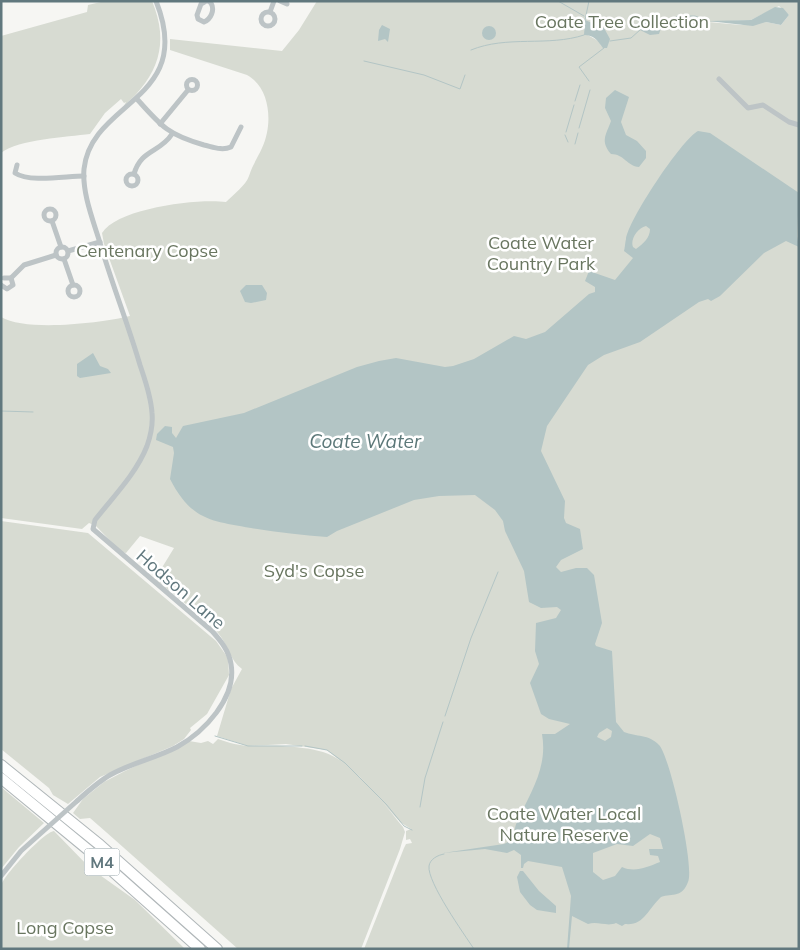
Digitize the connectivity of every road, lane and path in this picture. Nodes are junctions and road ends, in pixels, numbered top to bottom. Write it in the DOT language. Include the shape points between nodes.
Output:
graph roads {
  1 [pos="156,1"];
  2 [pos="274,1"];
  3 [pos="270,12"];
  4 [pos="719,79"];
  5 [pos="188,90"];
  6 [pos="137,100"];
  7 [pos="160,124"];
  8 [pos="799,125"];
  9 [pos="238,130"];
  10 [pos="172,134"];
  11 [pos="17,165"];
  12 [pos="134,174"];
  13 [pos="84,176"];
  14 [pos="52,221"];
  15 [pos="100,242"];
  16 [pos="61,247"];
  17 [pos="68,251"];
  18 [pos="56,255"];
  19 [pos="64,259"];
  20 [pos="2,277"];
  21 [pos="11,278"];
  22 [pos="1,285"];
  23 [pos="73,285"];
  24 [pos="1,765"];
  25 [pos="1,778"];
  26 [pos="1,876"];
  27 [pos="200,949"];
  28 [pos="217,949"];
  1 -- 6 [label="street" via="164,30 163,51 155,76"];
  2 -- 3 [label="street"];
  4 -- 8 [label="street" via="748,108 763,105"];
  5 -- 7 [label="street"];
  6 -- 7 [label="street"];
  6 -- 13 [label="street" via="96,137 87,155"];
  7 -- 10 [label="street"];
  9 -- 10 [label="street" via="233,145 224,149"];
  10 -- 12 [label="street" via="164,144 142,157"];
  11 -- 13 [label="street" via="16,173 23,176"];
  13 -- 15 [label="street"];
  14 -- 16 [label="street"];
  15 -- 17 [label="street"];
  15 -- 26 [label="street, Hodson Lane, bridge" via="148,392 153,421 148,444 139,462 95,520 93,529 212,632 227,652 231,675 220,707 206,725 176,747 109,776 21,851"];
  16 -- 17 [label="street"];
  16 -- 18 [label="street"];
  17 -- 19 [label="street"];
  18 -- 19 [label="street"];
  18 -- 21 [label="street" via="24,266"];
  19 -- 23 [label="street"];
  20 -- 21 [label="street"];
  21 -- 22 [label="street" via="10,288 5,289"];
  24 -- 28 [label="highway, M4" via="107,851"];
  25 -- 27 [label="highway, M4"];
}
